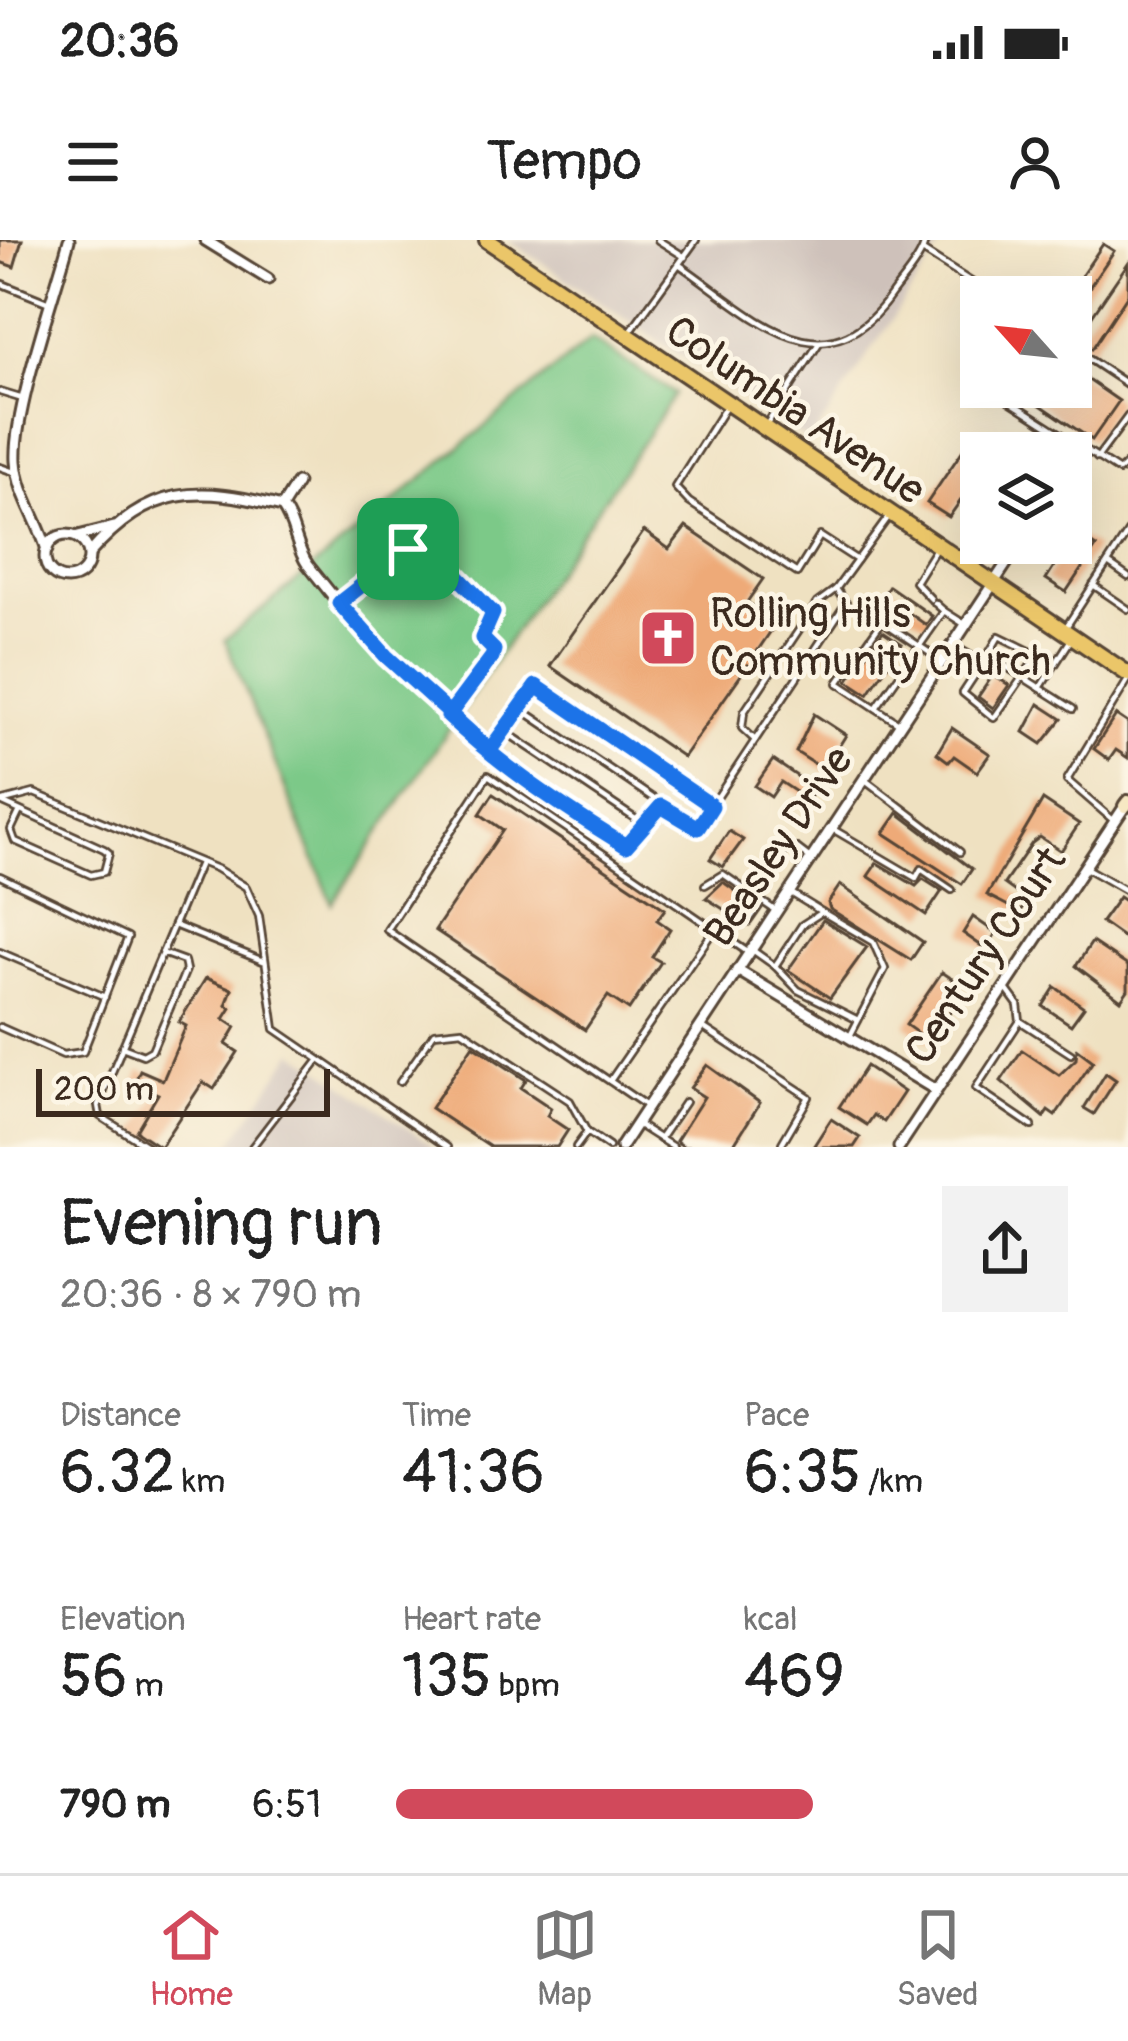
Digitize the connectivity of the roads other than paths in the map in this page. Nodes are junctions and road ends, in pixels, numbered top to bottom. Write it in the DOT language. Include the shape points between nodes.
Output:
graph roads {
  1 [pos="69,240"];
  2 [pos="205,240"];
  3 [pos="487,240"];
  4 [pos="658,240"];
  5 [pos="696,240"];
  6 [pos="925,240"];
  7 [pos="922,251"];
  8 [pos="685,257"];
  9 [pos="680,265"];
  10 [pos="962,276"];
  11 [pos="268,279"];
  12 [pos="0,283"];
  13 [pos="52,303"];
  14 [pos="627,336"];
  15 [pos="819,344"];
  16 [pos="1092,361"];
  17 [pos="1128,385"];
  18 [pos="0,392"];
  19 [pos="27,400"];
  20 [pos="728,404"];
  21 [pos="1019,408"];
  22 [pos="1128,416"];
  23 [pos="764,428"];
  24 [pos="1054,432"];
  25 [pos="1092,456"];
  26 [pos="1097,458"];
  27 [pos="1128,463"];
  28 [pos="1,471"];
  29 [pos="17,473"];
  30 [pos="297,483"];
  31 [pos="281,507"];
  32 [pos="890,515"];
  33 [pos="38,519"];
  34 [pos="113,526"];
  35 [pos="1128,532"];
  36 [pos="72,536"];
  37 [pos="937,546"];
  38 [pos="46,550"];
  39 [pos="89,554"];
  40 [pos="856,560"];
  41 [pos="1108,562"];
  42 [pos="1006,564"];
  43 [pos="1128,577"];
  44 [pos="993,584"];
  45 [pos="1093,585"];
  46 [pos="836,589"];
  47 [pos="339,603"];
  48 [pos="1128,609"];
  49 [pos="944,610"];
  50 [pos="966,625"];
  51 [pos="1067,635"];
  52 [pos="953,644"];
  53 [pos="920,646"];
  54 [pos="988,655"];
  55 [pos="942,661"];
  56 [pos="983,663"];
  57 [pos="1128,677"];
  58 [pos="1025,679"];
  59 [pos="1040,688"];
  60 [pos="876,708"];
  61 [pos="521,709"];
  62 [pos="1072,710"];
  63 [pos="448,716"];
  64 [pos="900,724"];
  65 [pos="504,731"];
  66 [pos="755,740"];
  67 [pos="490,750"];
  68 [pos="864,779"];
  69 [pos="0,802"];
  70 [pos="1127,805"];
  71 [pos="661,806"];
  72 [pos="712,806"];
  73 [pos="19,813"];
  74 [pos="1115,821"];
  75 [pos="646,826"];
  76 [pos="831,828"];
  77 [pos="626,846"];
  78 [pos="960,852"];
  79 [pos="811,859"];
  80 [pos="200,862"];
  81 [pos="619,863"];
  82 [pos="1084,867"];
  83 [pos="0,876"];
  84 [pos="705,886"];
  85 [pos="952,890"];
  86 [pos="789,892"];
  87 [pos="1128,892"];
  88 [pos="752,894"];
  89 [pos="762,901"];
  90 [pos="776,911"];
  91 [pos="822,913"];
  92 [pos="748,922"];
  93 [pos="174,925"];
  94 [pos="714,930"];
  95 [pos="750,951"];
  96 [pos="0,952"];
  97 [pos="162,953"];
  98 [pos="264,962"];
  99 [pos="775,966"];
  100 [pos="737,970"];
  101 [pos="1004,986"];
  102 [pos="107,998"];
  103 [pos="858,1020"];
  104 [pos="1020,1021"];
  105 [pos="701,1026"];
  106 [pos="0,1028"];
  107 [pos="850,1036"];
  108 [pos="122,1047"];
  109 [pos="1071,1054"];
  110 [pos="319,1060"];
  111 [pos="610,1081"];
  112 [pos="400,1082"];
  113 [pos="936,1090"];
  114 [pos="685,1102"];
  115 [pos="648,1107"];
  116 [pos="637,1124"];
  117 [pos="1032,1126"];
  118 [pos="587,1132"];
  119 [pos="660,1139"];
  120 [pos="782,1143"];
  121 [pos="625,1146"];
  122 [pos="148,1147"];
  123 [pos="252,1147"];
  124 [pos="447,1147"];
  125 [pos="576,1147"];
  126 [pos="609,1147"];
  127 [pos="673,1147"];
  128 [pos="899,1147"];
  1 -- 13 [label="street"];
  2 -- 11 [label="street"];
  3 -- 14 [label="main road, Columbia Avenue"];
  4 -- 8 [label="lane"];
  5 -- 8 [label="lane"];
  6 -- 7 [label="lane"];
  7 -- 10 [label="lane"];
  7 -- 15 [label="lane" via="871,324"];
  8 -- 9 [label="lane"];
  9 -- 14 [label="lane"];
  9 -- 15 [label="lane" via="784,335"];
  12 -- 13 [label="lane"];
  13 -- 19 [label="street"];
  14 -- 20 [label="main road, Columbia Avenue"];
  15 -- 23 [label="lane"];
  16 -- 17 [label="lane"];
  18 -- 19 [label="lane"];
  19 -- 29 [label="street"];
  20 -- 23 [label="main road, Columbia Avenue"];
  20 -- 40 [label="lane" via="675,487 797,572 820,536"];
  21 -- 24 [label="lane"];
  22 -- 26 [label="lane"];
  23 -- 32 [label="main road, Columbia Avenue"];
  25 -- 26 [label="lane"];
  26 -- 27 [label="lane" via="1123,470"];
  28 -- 29 [label="lane"];
  29 -- 33 [label="street"];
  30 -- 31 [label="street"];
  31 -- 34 [label="street" via="176,493"];
  31 -- 47 [label="street" via="297,549"];
  32 -- 37 [label="main road, Columbia Avenue"];
  32 -- 40 [label="lane"];
  33 -- 36 [label="street"];
  33 -- 38 [label="street"];
  34 -- 36 [label="street"];
  34 -- 39 [label="street"];
  35 -- 41 [label="lane"];
  36 -- 38 [label="street"];
  36 -- 39 [label="street"];
  37 -- 44 [label="main road, Columbia Avenue"];
  37 -- 49 [label="lane" via="915,582"];
  38 -- 39 [label="street" via="50,570 68,579 86,569"];
  40 -- 46 [label="lane"];
  41 -- 43 [label="lane"];
  41 -- 45 [label="lane"];
  42 -- 44 [label="street, Beasley Drive"];
  44 -- 50 [label="street, Beasley Drive"];
  44 -- 51 [label="main road, Columbia Avenue"];
  45 -- 48 [label="lane"];
  45 -- 51 [label="lane"];
  46 -- 66 [label="lane" via="846,603"];
  46 -- 66 [label="lane" via="817,603 744,712 742,728"];
  47 -- 63 [label="street"];
  47 -- 63 [label="lane" via="408,549 436,554 464,582 493,613 482,638 494,652"];
  49 -- 50 [label="lane"];
  49 -- 53 [label="lane"];
  50 -- 52 [label="street, Beasley Drive"];
  51 -- 57 [label="main road, Columbia Avenue"];
  51 -- 59 [label="lane"];
  52 -- 55 [label="street, Beasley Drive"];
  52 -- 56 [label="lane"];
  53 -- 55 [label="lane"];
  53 -- 60 [label="lane"];
  53 -- 60 [label="lane" via="882,621 838,683"];
  54 -- 56 [label="lane"];
  54 -- 58 [label="lane"];
  54 -- 58 [label="lane" via="999,636 1038,655"];
  55 -- 64 [label="street, Beasley Drive"];
  56 -- 58 [label="lane" via="963,693 994,718"];
  57 -- 74 [label="lane" via="1067,780"];
  58 -- 59 [label="lane"];
  59 -- 62 [label="lane"];
  60 -- 64 [label="lane"];
  61 -- 65 [label="lane"];
  61 -- 71 [label="lane"];
  61 -- 72 [label="lane" via="536,686"];
  63 -- 67 [label="street"];
  64 -- 68 [label="street, Beasley Drive"];
  65 -- 67 [label="lane"];
  65 -- 75 [label="lane"];
  66 -- 72 [label="lane"];
  67 -- 77 [label="lane"];
  68 -- 76 [label="street, Beasley Drive"];
  68 -- 78 [label="lane"];
  69 -- 73 [label="lane"];
  69 -- 80 [label="lane" via="34,793"];
  70 -- 74 [label="street, Century Court"];
  71 -- 72 [label="lane" via="698,828"];
  71 -- 75 [label="lane"];
  73 -- 73 [label="lane" via="104,849 104,872 91,875 14,841"];
  74 -- 82 [label="street, Century Court"];
  75 -- 77 [label="lane"];
  76 -- 79 [label="street, Beasley Drive"];
  76 -- 85 [label="lane"];
  77 -- 81 [label="lane"];
  79 -- 86 [label="street, Beasley Drive"];
  79 -- 88 [label="lane" via="787,849"];
  80 -- 93 [label="lane"];
  80 -- 98 [label="lane" via="246,887"];
  81 -- 94 [label="lane"];
  81 -- 111 [label="lane" via="488,775 387,929"];
  82 -- 87 [label="lane"];
  82 -- 101 [label="street, Century Court"];
  83 -- 102 [label="lane" via="128,937"];
  84 -- 88 [label="lane" via="722,874"];
  86 -- 90 [label="street, Beasley Drive"];
  86 -- 91 [label="lane"];
  88 -- 89 [label="lane"];
  89 -- 90 [label="lane"];
  89 -- 92 [label="lane"];
  90 -- 95 [label="street, Beasley Drive"];
  91 -- 99 [label="lane" via="802,925"];
  91 -- 103 [label="lane" via="873,942 885,969"];
  93 -- 97 [label="lane"];
  93 -- 98 [label="lane"];
  94 -- 95 [label="lane"];
  94 -- 111 [label="lane"];
  95 -- 99 [label="lane"];
  95 -- 100 [label="street, Beasley Drive"];
  96 -- 102 [label="lane"];
  97 -- 108 [label="lane"];
  97 -- 108 [label="lane" via="184,961 186,970 152,1050"];
  98 -- 110 [label="lane" via="275,1029"];
  99 -- 103 [label="lane" via="808,997"];
  100 -- 105 [label="street, Beasley Drive"];
  100 -- 107 [label="street"];
  101 -- 104 [label="lane"];
  101 -- 113 [label="street, Century Court"];
  102 -- 106 [label="lane" via="74,1057"];
  103 -- 107 [label="lane"];
  104 -- 109 [label="lane"];
  104 -- 117 [label="lane" via="976,1088"];
  105 -- 115 [label="street, Beasley Drive"];
  105 -- 120 [label="lane" via="809,1097"];
  107 -- 113 [label="street"];
  108 -- 122 [label="lane" via="97,1112"];
  110 -- 123 [label="lane"];
  110 -- 124 [label="lane"];
  111 -- 115 [label="lane"];
  112 -- 118 [label="lane" via="434,1033 461,1030 570,1101"];
  113 -- 128 [label="street, Century Court"];
  114 -- 119 [label="lane"];
  115 -- 116 [label="street, Beasley Drive"];
  116 -- 119 [label="lane"];
  116 -- 121 [label="street, Beasley Drive"];
  118 -- 125 [label="lane"];
  118 -- 126 [label="lane"];
  119 -- 127 [label="lane"];
}
